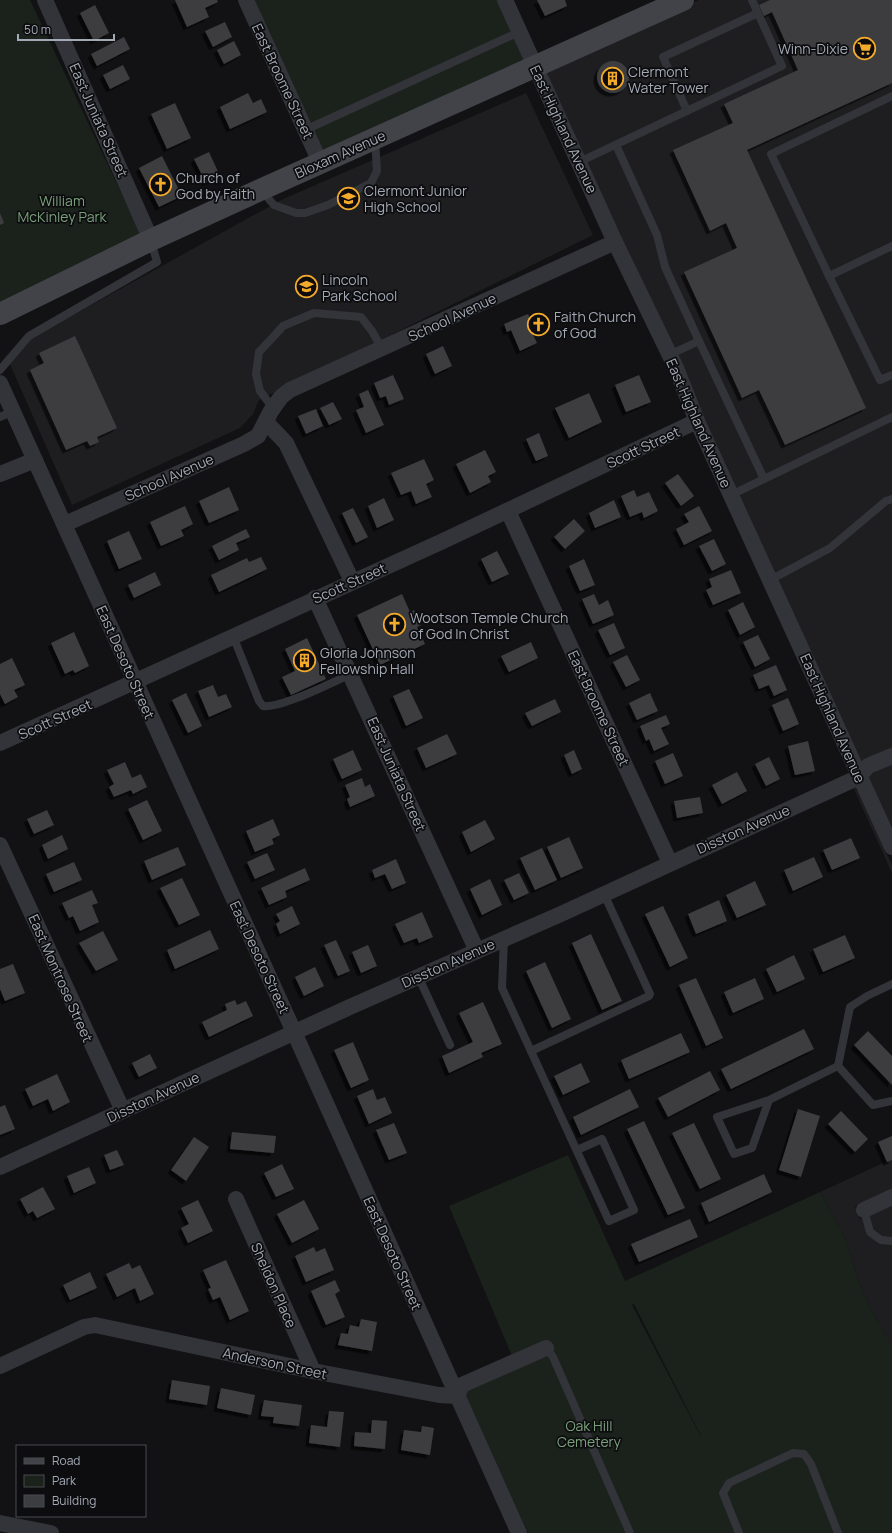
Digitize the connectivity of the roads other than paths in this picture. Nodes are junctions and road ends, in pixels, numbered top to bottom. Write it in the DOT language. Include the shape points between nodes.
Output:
graph roads {
  1 [pos="45,0"];
  2 [pos="246,0"];
  3 [pos="505,0"];
  4 [pos="683,0"];
  5 [pos="752,0"];
  6 [pos="758,13"];
  7 [pos="519,32"];
  8 [pos="535,68"];
  9 [pos="892,96"];
  10 [pos="687,111"];
  11 [pos="305,130"];
  12 [pos="375,138"];
  13 [pos="616,145"];
  14 [pos="320,162"];
  15 [pos="579,162"];
  16 [pos="260,190"];
  17 [pos="151,240"];
  18 [pos="616,242"];
  19 [pos="892,246"];
  20 [pos="829,276"];
  21 [pos="0,314"];
  22 [pos="699,341"];
  23 [pos="382,349"];
  24 [pos="669,354"];
  25 [pos="0,370"];
  26 [pos="892,375"];
  27 [pos="0,383"];
  28 [pos="273,408"];
  29 [pos="6,414"];
  30 [pos="892,417"];
  31 [pos="697,421"];
  32 [pos="266,422"];
  33 [pos="35,460"];
  34 [pos="0,474"];
  35 [pos="764,479"];
  36 [pos="731,495"];
  37 [pos="892,499"];
  38 [pos="508,511"];
  39 [pos="65,524"];
  40 [pos="770,580"];
  41 [pos="352,581"];
  42 [pos="315,598"];
  43 [pos="233,636"];
  44 [pos="351,674"];
  45 [pos="135,682"];
  46 [pos="0,743"];
  47 [pos="892,756"];
  48 [pos="859,776"];
  49 [pos="0,845"];
  50 [pos="892,847"];
  51 [pos="670,863"];
  52 [pos="604,894"];
  53 [pos="504,939"];
  54 [pos="477,951"];
  55 [pos="418,976"];
  56 [pos="892,984"];
  57 [pos="294,1032"];
  58 [pos="450,1045"];
  59 [pos="531,1051"];
  60 [pos="838,1066"];
  61 [pos="769,1100"];
  62 [pos="892,1101"];
  63 [pos="123,1111"];
  64 [pos="576,1150"];
  65 [pos="0,1167"];
  66 [pos="892,1197"];
  67 [pos="236,1199"];
  68 [pos="864,1210"];
  69 [pos="892,1241"];
  70 [pos="546,1348"];
  71 [pos="0,1366"];
  72 [pos="313,1371"];
  73 [pos="457,1396"];
  74 [pos="0,1523"];
  75 [pos="51,1533"];
  76 [pos="519,1533"];
  77 [pos="630,1533"];
  78 [pos="738,1533"];
  79 [pos="838,1533"];
  1 -- 17 [label="street, East Juniata Street"];
  2 -- 11 [label="street, East Broome Street"];
  3 -- 7 [label="street, East Highland Avenue"];
  4 -- 8 [label="street, Bloxam Avenue"];
  5 -- 6 [label="lane"];
  6 -- 10 [label="lane" via="782,66"];
  6 -- 10 [label="lane" via="663,57"];
  7 -- 8 [label="street, East Highland Avenue"];
  7 -- 11 [label="lane"];
  8 -- 12 [label="street, Bloxam Avenue"];
  8 -- 15 [label="street, East Highland Avenue"];
  9 -- 20 [label="lane" via="771,154"];
  10 -- 13 [label="lane"];
  11 -- 14 [label="street, East Broome Street"];
  12 -- 14 [label="street, Bloxam Avenue"];
  12 -- 16 [label="lane" via="377,171 371,183 328,205 306,213 296,213 274,205"];
  13 -- 15 [label="lane"];
  13 -- 22 [label="lane" via="657,235 665,267"];
  14 -- 16 [label="street, Bloxam Avenue"];
  15 -- 18 [label="street, East Highland Avenue"];
  16 -- 17 [label="street, Bloxam Avenue"];
  17 -- 21 [label="street, Bloxam Avenue"];
  17 -- 25 [label="lane" via="157,262 29,336"];
  18 -- 23 [label="street, School Avenue"];
  18 -- 24 [label="street, East Highland Avenue"];
  19 -- 20 [label="lane"];
  20 -- 26 [label="lane" via="880,380"];
  22 -- 24 [label="lane"];
  22 -- 35 [label="lane"];
  23 -- 28 [label="street, School Avenue" via="288,392"];
  23 -- 28 [label="lane" via="361,317 314,313 283,326 258,352 256,374 260,391"];
  24 -- 31 [label="street, East Highland Avenue"];
  27 -- 29 [label="street, East Desoto Street"];
  28 -- 32 [label="street"];
  29 -- 33 [label="street, East Desoto Street"];
  30 -- 35 [label="lane"];
  31 -- 36 [label="street, East Highland Avenue"];
  31 -- 38 [label="street, Scott Street"];
  32 -- 39 [label="street, School Avenue" via="258,436 244,444"];
  32 -- 41 [label="street" via="286,443"];
  33 -- 34 [label="street"];
  33 -- 39 [label="street, East Desoto Street"];
  35 -- 36 [label="lane"];
  36 -- 40 [label="street, East Highland Avenue"];
  37 -- 40 [label="lane" via="886,501 830,548"];
  38 -- 41 [label="street, Scott Street"];
  38 -- 51 [label="street, East Broome Street"];
  39 -- 45 [label="street, East Desoto Street"];
  40 -- 48 [label="street, East Highland Avenue"];
  41 -- 42 [label="street, Scott Street"];
  42 -- 43 [label="street, Scott Street"];
  42 -- 44 [label="street, East Juniata Street"];
  43 -- 44 [label="lane" via="263,706 270,707 285,702"];
  43 -- 45 [label="street, Scott Street"];
  44 -- 54 [label="street, East Juniata Street"];
  45 -- 46 [label="street, Scott Street"];
  45 -- 57 [label="street, East Desoto Street"];
  47 -- 48 [label="street, Disston Avenue" via="868,766"];
  48 -- 50 [label="street, East Highland Avenue"];
  48 -- 51 [label="street, Disston Avenue"];
  49 -- 63 [label="street, East Montrose Street"];
  51 -- 52 [label="street, Disston Avenue"];
  52 -- 53 [label="street, Disston Avenue"];
  52 -- 59 [label="lane" via="650,994"];
  53 -- 54 [label="street, Disston Avenue"];
  53 -- 59 [label="lane" via="502,988"];
  54 -- 55 [label="street, Disston Avenue"];
  55 -- 57 [label="street, Disston Avenue"];
  55 -- 58 [label="lane"];
  56 -- 60 [label="lane" via="850,1007"];
  57 -- 63 [label="street, Disston Avenue"];
  57 -- 73 [label="street, East Desoto Street"];
  59 -- 64 [label="lane"];
  60 -- 61 [label="lane"];
  60 -- 62 [label="lane" via="873,1105"];
  61 -- 61 [label="lane" via="717,1117 734,1154 752,1148"];
  63 -- 65 [label="street, Disston Avenue"];
  64 -- 64 [label="lane" via="609,1221 634,1210 602,1139"];
  66 -- 68 [label="street"];
  67 -- 72 [label="street, Sheldon Place"];
  68 -- 69 [label="lane" via="870,1232 882,1240"];
  70 -- 73 [label="street" via="462,1385"];
  70 -- 77 [label="lane"];
  71 -- 72 [label="street, Anderson Street" via="84,1327 95,1325"];
  72 -- 73 [label="street, Anderson Street" via="439,1395"];
  73 -- 76 [label="street, East Desoto Street"];
  74 -- 75 [label="street"];
  78 -- 79 [label="lane" via="723,1493 729,1483 793,1453 804,1454 811,1464"];
}
